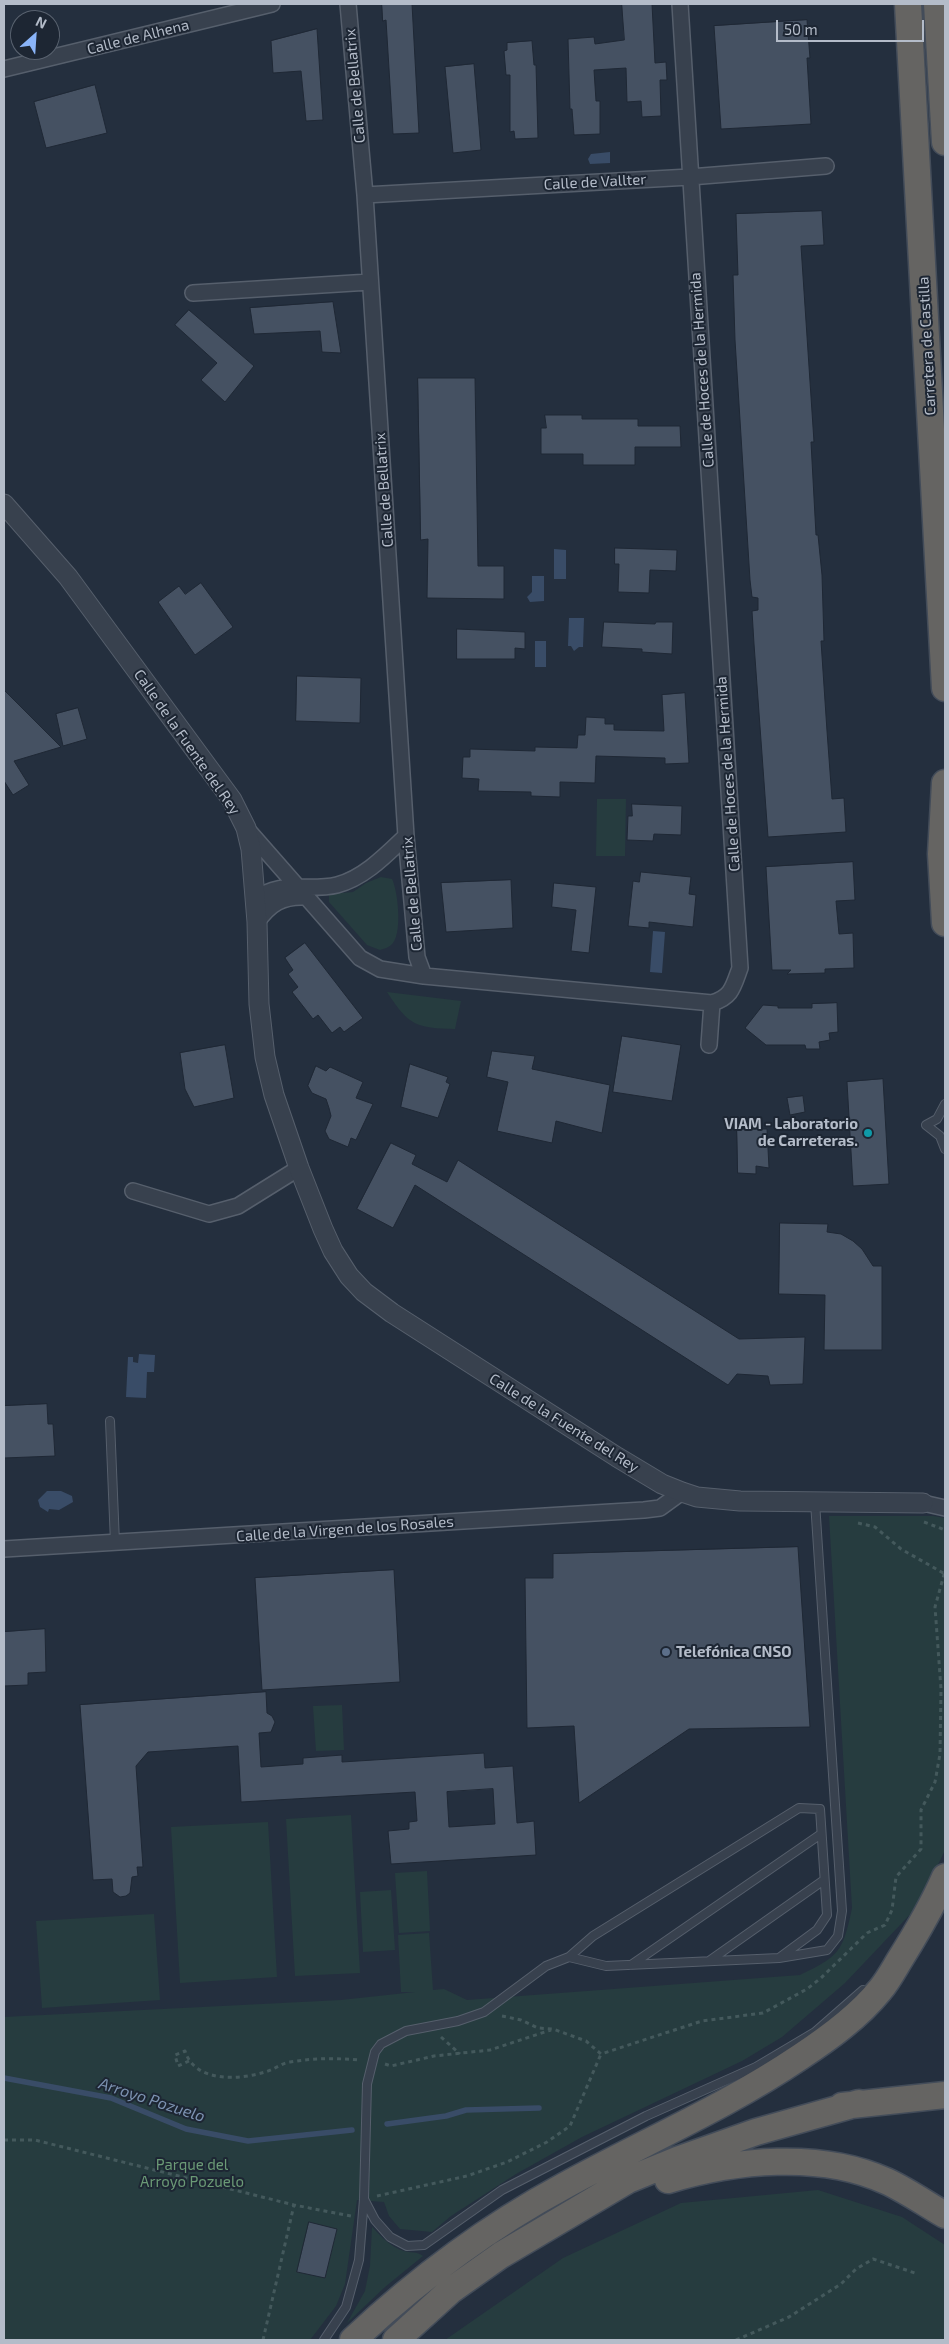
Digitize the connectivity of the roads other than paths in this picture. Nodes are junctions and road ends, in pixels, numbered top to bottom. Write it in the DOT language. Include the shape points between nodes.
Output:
graph roads {
  1 [pos="272,4"];
  2 [pos="348,4"];
  3 [pos="680,4"];
  4 [pos="908,4"];
  5 [pos="937,4"];
  6 [pos="4,69"];
  7 [pos="945,142"];
  8 [pos="826,166"];
  9 [pos="690,177"];
  10 [pos="365,195"];
  11 [pos="370,282"];
  12 [pos="192,293"];
  13 [pos="4,504"];
  14 [pos="945,688"];
  15 [pos="945,783"];
  16 [pos="246,828"];
  17 [pos="406,836"];
  18 [pos="300,892"];
  19 [pos="255,900"];
  20 [pos="257,922"];
  21 [pos="945,923"];
  22 [pos="424,976"];
  23 [pos="712,1003"];
  24 [pos="709,1045"];
  25 [pos="945,1104"];
  26 [pos="945,1149"];
  27 [pos="300,1168"];
  28 [pos="133,1191"];
  29 [pos="110,1420"];
  30 [pos="682,1492"];
  31 [pos="945,1500"];
  32 [pos="815,1502"];
  33 [pos="923,1503"];
  34 [pos="945,1508"];
  35 [pos="115,1543"];
  36 [pos="4,1549"];
  37 [pos="821,1834"];
  38 [pos="945,1877"];
  39 [pos="824,1880"];
  40 [pos="927,1917"];
  41 [pos="569,1957"];
  42 [pos="779,1958"];
  43 [pos="708,1962"];
  44 [pos="631,1965"];
  45 [pos="885,1968"];
  46 [pos="873,1982"];
  47 [pos="945,2095"];
  48 [pos="859,2104"];
  49 [pos="562,2187"];
  50 [pos="364,2199"];
  51 [pos="945,2216"];
  52 [pos="562,2218"];
  53 [pos="324,2340"];
  54 [pos="353,2340"];
  55 [pos="396,2340"];
  1 -- 6 [label="street, Calle de Alhena"];
  2 -- 10 [label="street, Calle de Bellatrix"];
  3 -- 9 [label="street, Calle de Hoces de la Hermida"];
  4 -- 14 [label="highway, Carretera de Castilla"];
  5 -- 7 [label="highway"];
  8 -- 9 [label="street, Calle de Vallter"];
  9 -- 10 [label="street, Calle de Vallter"];
  9 -- 23 [label="street, Calle de Hoces de la Hermida" via="740,968 730,994"];
  10 -- 11 [label="street, Calle de Bellatrix"];
  11 -- 12 [label="street"];
  11 -- 17 [label="street, Calle de Bellatrix"];
  13 -- 16 [label="street, Calle de la Fuente del Rey" via="68,577 232,800"];
  15 -- 21 [label="highway" via="941,854"];
  16 -- 18 [label="street"];
  16 -- 19 [label="street, Calle de la Fuente del Rey"];
  17 -- 18 [label="street" via="382,859 348,880"];
  17 -- 22 [label="street, Calle de Bellatrix" via="417,957"];
  18 -- 19 [label="street" via="271,890"];
  18 -- 20 [label="street" via="274,903"];
  18 -- 22 [label="street" via="365,961 380,969"];
  19 -- 20 [label="street, Calle de la Fuente del Rey"];
  20 -- 27 [label="street, Calle de la Fuente del Rey" via="259,1004 265,1056 274,1095"];
  22 -- 23 [label="street"];
  23 -- 24 [label="street"];
  25 -- 26 [label="lane" via="937,1119 926,1125 940,1136"];
  27 -- 28 [label="street" via="238,1206 209,1214"];
  27 -- 30 [label="street, Calle de la Fuente del Rey" via="333,1251 364,1292 617,1457"];
  29 -- 35 [label="lane"];
  30 -- 32 [label="street, Calle de la Fuente del Rey" via="716,1500"];
  30 -- 35 [label="street, Calle de la Virgen de los Rosales" via="660,1508 644,1510"];
  31 -- 33 [label="street, Calle de la Fuente del Rey"];
  32 -- 33 [label="street, Calle de la Fuente del Rey"];
  32 -- 42 [label="lane" via="842,1911 838,1936 827,1950"];
  33 -- 34 [label="street, Calle de la Fuente del Rey"];
  35 -- 36 [label="street, Calle de la Virgen de los Rosales"];
  37 -- 39 [label="lane"];
  37 -- 41 [label="lane" via="820,1809 799,1808 593,1936"];
  37 -- 44 [label="lane"];
  38 -- 40 [label="highway"];
  39 -- 42 [label="lane" via="827,1915 817,1930"];
  39 -- 43 [label="lane"];
  40 -- 45 [label="lane"];
  40 -- 49 [label="highway" via="880,1990 822,2043 762,2083"];
  41 -- 44 [label="lane" via="606,1966"];
  41 -- 50 [label="lane" via="546,1966 484,2012 458,2021 406,2031 381,2044 372,2060 367,2084"];
  42 -- 43 [label="lane"];
  43 -- 44 [label="lane"];
  46 -- 50 [label="lane" via="815,2032 756,2067 646,2116 502,2190 424,2245 408,2246 390,2237 375,2220"];
  47 -- 48 [label="highway"];
  48 -- 49 [label="highway" via="752,2120 673,2140"];
  48 -- 52 [label="highway" via="756,2132 677,2160 628,2180"];
  49 -- 54 [label="highway" via="457,2252 416,2283"];
  50 -- 53 [label="lane" via="359,2260 353,2286 346,2307"];
  51 -- 52 [label="highway" via="885,2180 837,2166 767,2161 698,2171 632,2190"];
  52 -- 55 [label="highway" via="450,2291"];
}
